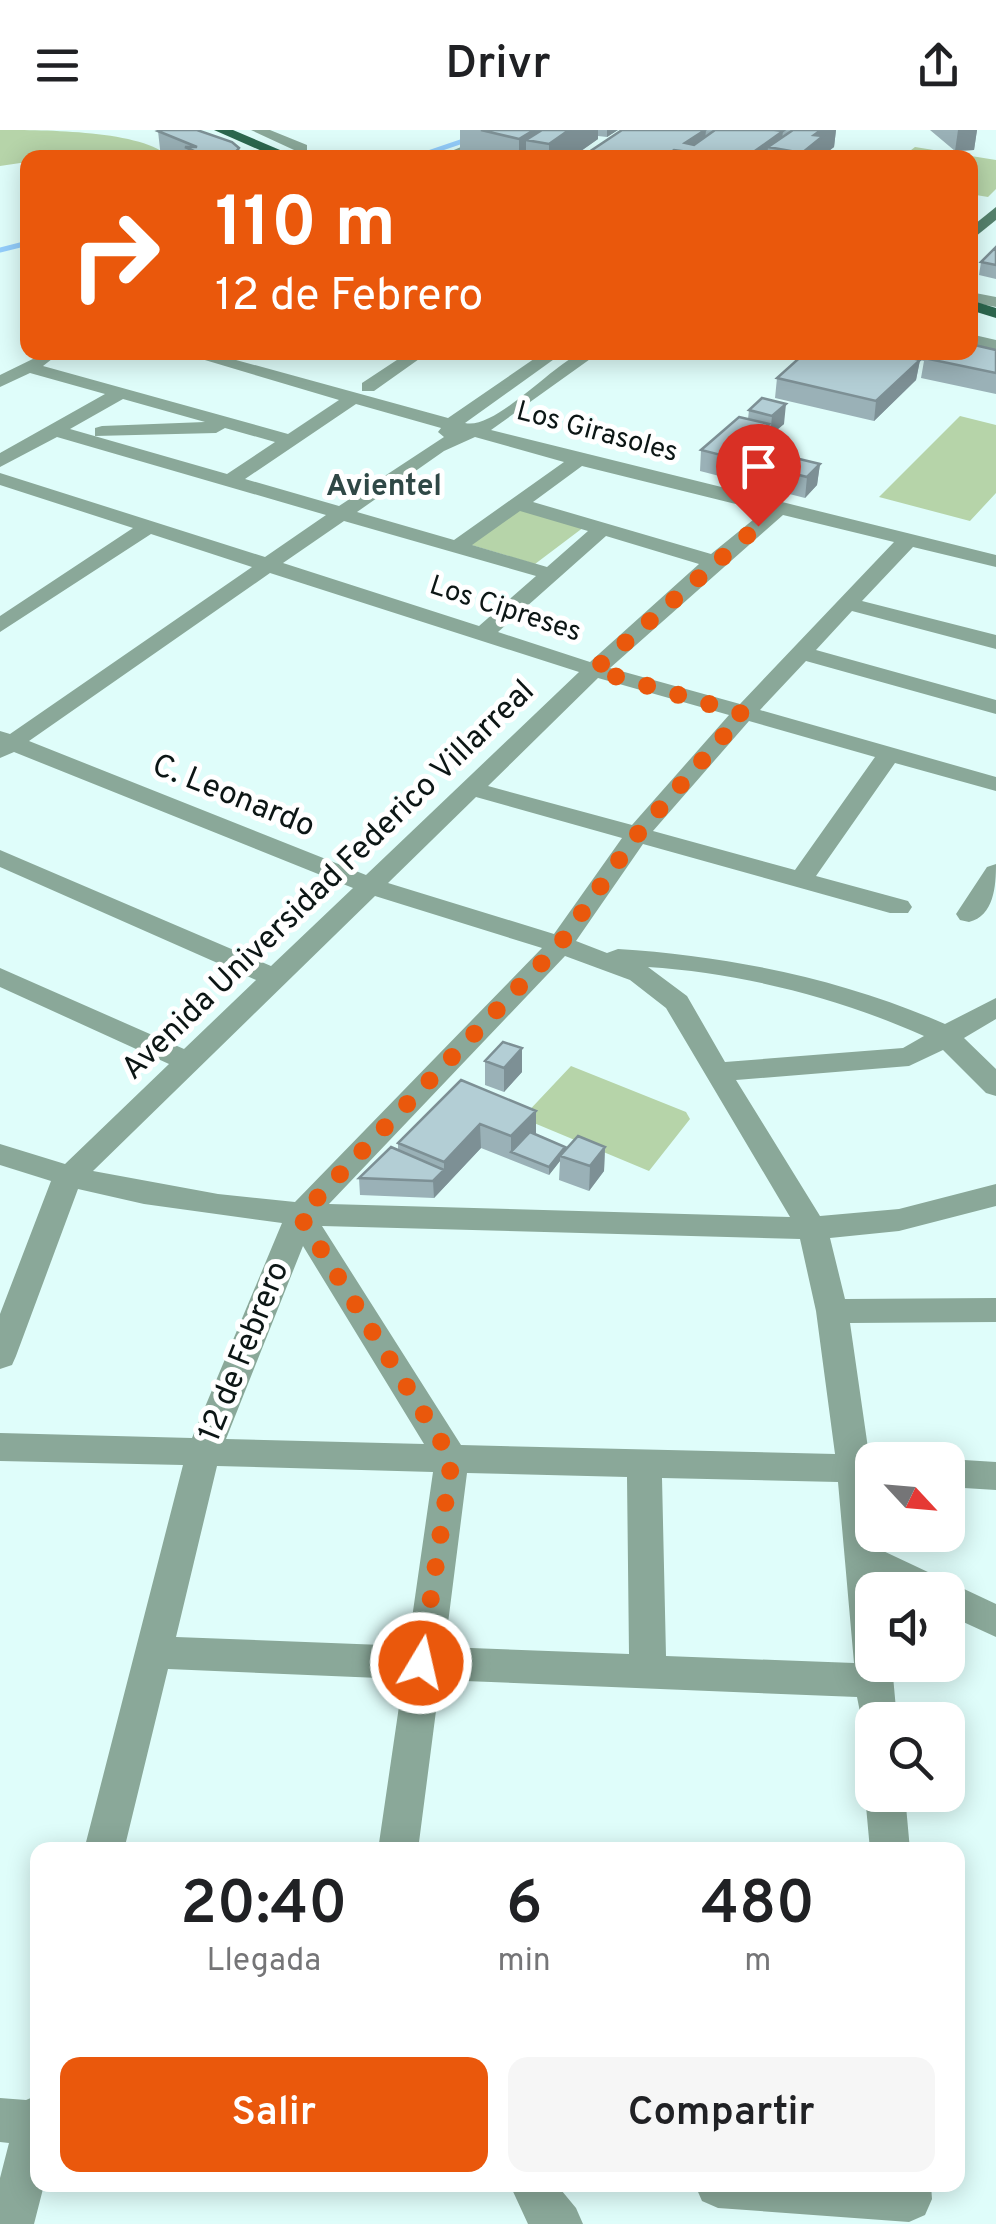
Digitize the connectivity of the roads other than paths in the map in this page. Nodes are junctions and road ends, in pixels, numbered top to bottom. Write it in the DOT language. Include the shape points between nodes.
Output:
graph roads {
  1 [pos="221,130"];
  2 [pos="259,130"];
  3 [pos="514,130"];
  4 [pos="204,136"];
  5 [pos="239,150"];
  6 [pos="272,150"];
  7 [pos="302,150"];
  8 [pos="463,150"];
  9 [pos="39,360"];
  10 [pos="218,360"];
  11 [pos="259,360"];
  12 [pos="409,360"];
  13 [pos="544,360"];
  14 [pos="581,360"];
  15 [pos="28,366"];
  16 [pos="0,382"];
  17 [pos="362,392"];
  18 [pos="120,393"];
  19 [pos="460,418"];
  20 [pos="234,424"];
  21 [pos="489,426"];
  22 [pos="54,430"];
  23 [pos="290,440"];
  24 [pos="437,447"];
  25 [pos="579,460"];
  26 [pos="0,462"];
  27 [pos="232,479"];
  28 [pos="0,480"];
  29 [pos="515,503"];
  30 [pos="781,507"];
  31 [pos="344,513"];
  32 [pos="150,526"];
  33 [pos="601,530"];
  34 [pos="996,536"];
  35 [pos="909,539"];
  36 [pos="458,546"];
  37 [pos="987,558"];
  38 [pos="714,562"];
  39 [pos="271,564"];
  40 [pos="550,574"];
  41 [pos="848,604"];
  42 [pos="0,626"];
  43 [pos="483,634"];
  44 [pos="996,642"];
  45 [pos="802,653"];
  46 [pos="594,670"];
  47 [pos="996,708"];
  48 [pos="743,714"];
  49 [pos="4,744"];
  50 [pos="888,756"];
  51 [pos="996,784"];
  52 [pos="473,789"];
  53 [pos="636,836"];
  54 [pos="0,858"];
  55 [pos="801,880"];
  56 [pos="994,880"];
  57 [pos="370,886"];
  58 [pos="899,907"];
  59 [pos="969,914"];
  60 [pos="560,944"];
  61 [pos="590,956"];
  62 [pos="0,977"];
  63 [pos="274,978"];
  64 [pos="996,1007"];
  65 [pos="945,1034"];
  66 [pos="188,1062"];
  67 [pos="718,1072"];
  68 [pos="996,1086"];
  69 [pos="0,1154"];
  70 [pos="0,1178"];
  71 [pos="67,1179"];
  72 [pos="996,1195"];
  73 [pos="300,1216"];
  74 [pos="813,1229"];
  75 [pos="996,1310"];
  76 [pos="832,1312"];
  77 [pos="0,1356"];
  78 [pos="858,1442"];
  79 [pos="0,1447"];
  80 [pos="203,1454"];
  81 [pos="452,1459"];
  82 [pos="644,1464"];
  83 [pos="855,1469"];
  84 [pos="965,1474"];
  85 [pos="996,1476"];
  86 [pos="862,1552"];
  87 [pos="862,1557"];
  88 [pos="863,1572"];
  89 [pos="893,1572"];
  90 [pos="965,1606"];
  91 [pos="996,1621"];
  92 [pos="153,1652"];
  93 [pos="421,1663"];
  94 [pos="855,1669"];
  95 [pos="648,1672"];
  96 [pos="887,1812"];
  97 [pos="106,1842"];
  98 [pos="399,1842"];
  99 [pos="889,1842"];
  100 [pos="0,2120"];
  101 [pos="30,2121"];
  102 [pos="30,2149"];
  103 [pos="537,2192"];
  104 [pos="11,2224"];
  105 [pos="560,2224"];
  1 -- 6 [label="main road"];
  2 -- 7 [label="street"];
  3 -- 8 [label="street"];
  4 -- 5 [label="main road"];
  9 -- 15 [label="street"];
  10 -- 17 [label="street, Los Girasoles"];
  11 -- 17 [label="street"];
  12 -- 17 [label="street"];
  13 -- 19 [label="street"];
  14 -- 21 [label="street"];
  15 -- 16 [label="street"];
  15 -- 18 [label="street"];
  17 -- 19 [label="street, Los Girasoles"];
  17 -- 23 [label="street"];
  18 -- 20 [label="street"];
  18 -- 22 [label="street"];
  19 -- 21 [label="street, Los Girasoles"];
  19 -- 24 [label="street"];
  20 -- 22 [label="street"];
  20 -- 23 [label="street"];
  21 -- 24 [label="street"];
  21 -- 25 [label="street, Los Girasoles"];
  22 -- 26 [label="street"];
  22 -- 27 [label="street"];
  23 -- 27 [label="street"];
  24 -- 31 [label="street"];
  25 -- 29 [label="street"];
  25 -- 30 [label="street, Los Girasoles"];
  27 -- 31 [label="street"];
  28 -- 32 [label="street, Los Cipreses"];
  29 -- 33 [label="street"];
  29 -- 36 [label="street"];
  30 -- 35 [label="street, Los Girasoles"];
  30 -- 38 [label="street, Avenida Universidad Federico Villarreal"];
  31 -- 36 [label="street"];
  31 -- 39 [label="street"];
  32 -- 39 [label="street, Los Cipreses"];
  32 -- 42 [label="street"];
  33 -- 38 [label="street"];
  33 -- 40 [label="street"];
  34 -- 37 [label="street"];
  35 -- 37 [label="street, Los Girasoles"];
  35 -- 41 [label="street, 12 de Febrero"];
  36 -- 40 [label="street"];
  38 -- 46 [label="street, Avenida Universidad Federico Villarreal"];
  39 -- 43 [label="street, Los Cipreses"];
  39 -- 49 [label="street"];
  40 -- 43 [label="street"];
  41 -- 44 [label="street"];
  41 -- 45 [label="street, 12 de Febrero"];
  43 -- 46 [label="street, Los Cipreses"];
  45 -- 47 [label="street"];
  45 -- 48 [label="street, 12 de Febrero"];
  46 -- 48 [label="street, Los Cipreses"];
  46 -- 52 [label="street, Avenida Universidad Federico Villarreal"];
  48 -- 50 [label="street, Los Cipreses"];
  48 -- 53 [label="street, 12 de Febrero"];
  49 -- 57 [label="street, C. Leonardo"];
  50 -- 51 [label="street, Los Cipreses"];
  50 -- 55 [label="street"];
  52 -- 53 [label="street"];
  52 -- 57 [label="street, Avenida Universidad Federico Villarreal"];
  53 -- 55 [label="street"];
  53 -- 60 [label="street, 12 de Febrero"];
  54 -- 63 [label="street"];
  55 -- 58 [label="street"];
  56 -- 59 [label="street"];
  57 -- 60 [label="street, C. Leonardo"];
  57 -- 63 [label="street, Avenida Universidad Federico Villarreal"];
  60 -- 61 [label="street, C. Leonardo"];
  60 -- 73 [label="street, 12 de Febrero"];
  61 -- 65 [label="street" via="696,962 874,1004"];
  61 -- 67 [label="street, C. Leonardo" via="640,974 677,1002"];
  62 -- 66 [label="street"];
  63 -- 66 [label="street, Avenida Universidad Federico Villarreal"];
  64 -- 65 [label="street"];
  65 -- 67 [label="street" via="909,1057"];
  65 -- 68 [label="street"];
  66 -- 71 [label="street, Avenida Universidad Federico Villarreal"];
  67 -- 74 [label="street, C. Leonardo"];
  69 -- 71 [label="street"];
  70 -- 71 [label="street"];
  71 -- 73 [label="street"];
  71 -- 77 [label="street, Avenida Universidad Federico Villarreal"];
  72 -- 74 [label="street" via="963,1207"];
  73 -- 74 [label="street"];
  73 -- 80 [label="street, 12 de Febrero"];
  73 -- 81 [label="street"];
  74 -- 76 [label="street, C. Leonardo"];
  75 -- 76 [label="street"];
  76 -- 78 [label="street, C. Leonardo"];
  79 -- 80 [label="street"];
  80 -- 81 [label="street"];
  80 -- 92 [label="street, 12 de Febrero"];
  81 -- 82 [label="street"];
  81 -- 93 [label="street"];
  82 -- 83 [label="street"];
  82 -- 95 [label="street"];
  84 -- 85 [label="street"];
  86 -- 87 [label="street, C. Leonardo"];
  87 -- 88 [label="street, C. Leonardo"];
  87 -- 89 [label="street"];
  90 -- 91 [label="street"];
  92 -- 93 [label="street"];
  92 -- 97 [label="street, 12 de Febrero"];
  93 -- 95 [label="street"];
  93 -- 98 [label="street"];
  94 -- 95 [label="street"];
  96 -- 99 [label="street"];
  100 -- 101 [label="street"];
  102 -- 104 [label="street"];
  103 -- 105 [label="street"];
}
